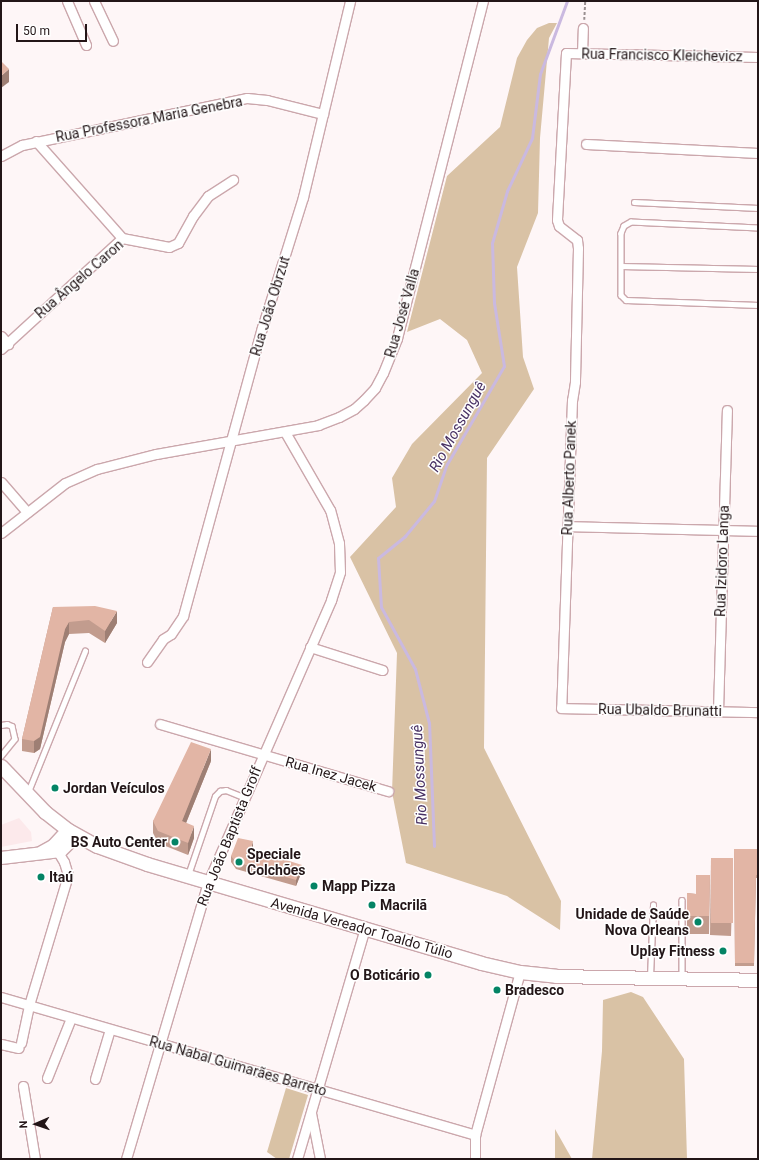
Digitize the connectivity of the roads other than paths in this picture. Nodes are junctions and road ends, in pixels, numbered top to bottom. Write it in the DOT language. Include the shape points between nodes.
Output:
graph roads {
  1 [pos="67,1"];
  2 [pos="94,1"];
  3 [pos="350,1"];
  4 [pos="483,1"];
  5 [pos="583,28"];
  6 [pos="113,41"];
  7 [pos="86,45"];
  8 [pos="582,53"];
  9 [pos="758,57"];
  10 [pos="323,114"];
  11 [pos="36,142"];
  12 [pos="586,144"];
  13 [pos="758,153"];
  14 [pos="1,156"];
  15 [pos="233,180"];
  16 [pos="634,202"];
  17 [pos="758,208"];
  18 [pos="758,228"];
  19 [pos="122,238"];
  20 [pos="578,248"];
  21 [pos="621,266"];
  22 [pos="758,269"];
  23 [pos="758,305"];
  24 [pos="1,336"];
  25 [pos="4,347"];
  26 [pos="727,410"];
  27 [pos="285,432"];
  28 [pos="231,442"];
  29 [pos="1,482"];
  30 [pos="27,512"];
  31 [pos="567,526"];
  32 [pos="723,530"];
  33 [pos="758,531"];
  34 [pos="1,533"];
  35 [pos="310,647"];
  36 [pos="85,651"];
  37 [pos="147,662"];
  38 [pos="382,670"];
  39 [pos="561,708"];
  40 [pos="718,711"];
  41 [pos="758,712"];
  42 [pos="160,724"];
  43 [pos="1,725"];
  44 [pos="262,754"];
  45 [pos="1,756"];
  46 [pos="1,766"];
  47 [pos="388,791"];
  48 [pos="27,795"];
  49 [pos="243,797"];
  50 [pos="72,833"];
  51 [pos="58,852"];
  52 [pos="38,854"];
  53 [pos="1,858"];
  54 [pos="187,876"];
  55 [pos="208,882"];
  56 [pos="682,900"];
  57 [pos="653,905"];
  58 [pos="365,928"];
  59 [pos="520,972"];
  60 [pos="650,978"];
  61 [pos="682,979"];
  62 [pos="758,980"];
  63 [pos="1,997"];
  64 [pos="29,1006"];
  65 [pos="71,1018"];
  66 [pos="110,1029"];
  67 [pos="1,1044"];
  68 [pos="160,1044"];
  69 [pos="47,1078"];
  70 [pos="95,1079"];
  71 [pos="23,1086"];
  72 [pos="317,1090"];
  73 [pos="311,1112"];
  74 [pos="475,1135"];
  75 [pos="35,1159"];
  76 [pos="126,1159"];
  77 [pos="297,1159"];
  78 [pos="320,1159"];
  79 [pos="475,1159"];
  1 -- 7 [label="street"];
  2 -- 6 [label="street"];
  3 -- 10 [label="street, Rua João Obrzut"];
  4 -- 27 [label="street, Rua José Valla" via="397,338 383,373 374,388 354,409 327,422"];
  5 -- 8 [label="street"];
  8 -- 9 [label="street, Rua Francisco Kleichevicz"];
  8 -- 20 [label="street, Rua Francisco Kleichevicz" via="566,52 557,220 559,226 576,240"];
  10 -- 11 [label="street, Rua Professora Maria Genebra" via="267,100 247,98"];
  10 -- 28 [label="street, Rua João Obrzut" via="303,197 264,322"];
  11 -- 14 [label="street, Rua Professora Maria Genebra" via="22,144"];
  11 -- 19 [label="street"];
  12 -- 13 [label="street"];
  15 -- 19 [label="street, Rua Ângelo Caron" via="208,196 178,243 169,247"];
  16 -- 17 [label="lane"];
  18 -- 21 [label="lane" via="631,222 624,226 621,233"];
  19 -- 25 [label="street, Rua Ângelo Caron"];
  20 -- 31 [label="street, Rua Alberto Panek" via="575,382"];
  21 -- 22 [label="lane"];
  21 -- 23 [label="lane" via="621,296 626,300"];
  24 -- 25 [label="street"];
  26 -- 32 [label="street, Rua Izidoro Langa"];
  27 -- 28 [label="street, Rua José Valla"];
  27 -- 35 [label="street, Rua João Baptista Groff" via="323,496 332,516 339,543 340,572"];
  28 -- 30 [label="street, Rua José Valla" via="150,456 97,469 65,483"];
  28 -- 37 [label="street, Rua João Obrzut" via="182,619 171,634 163,639"];
  29 -- 30 [label="street"];
  30 -- 34 [label="street, Rua José Valla"];
  31 -- 32 [label="street"];
  31 -- 39 [label="street, Rua Alberto Panek"];
  32 -- 33 [label="street"];
  32 -- 40 [label="street, Rua Izidoro Langa"];
  35 -- 38 [label="street"];
  35 -- 44 [label="street, Rua João Baptista Groff"];
  36 -- 48 [label="lane"];
  39 -- 40 [label="street, Rua Ubaldo Brunatti"];
  40 -- 41 [label="street, Rua Ubaldo Brunatti"];
  42 -- 44 [label="street, Rua Inez Jacek"];
  43 -- 45 [label="lane" via="12,726 15,739"];
  44 -- 47 [label="street, Rua Inez Jacek"];
  44 -- 49 [label="street, Rua João Baptista Groff"];
  46 -- 48 [label="main road, Avenida Vereador Toaldo Túlio"];
  48 -- 50 [label="main road, Avenida Vereador Toaldo Túlio"];
  49 -- 54 [label="lane" via="226,790 220,790 215,796"];
  49 -- 55 [label="street, Rua João Baptista Groff"];
  50 -- 51 [label="street" via="64,849"];
  50 -- 52 [label="street"];
  50 -- 54 [label="main road, Avenida Vereador Toaldo Túlio" via="112,852"];
  51 -- 52 [label="street"];
  51 -- 64 [label="street" via="68,875"];
  52 -- 53 [label="street"];
  54 -- 55 [label="main road, Avenida Vereador Toaldo Túlio"];
  55 -- 58 [label="main road, Avenida Vereador Toaldo Túlio"];
  55 -- 68 [label="street, Rua João Baptista Groff"];
  56 -- 61 [label="lane"];
  57 -- 60 [label="lane"];
  58 -- 59 [label="main road, Avenida Vereador Toaldo Túlio"];
  58 -- 72 [label="street"];
  59 -- 60 [label="main road, Avenida Vereador Toaldo Túlio" via="556,976"];
  59 -- 74 [label="street"];
  60 -- 61 [label="main road, Avenida Vereador Toaldo Túlio"];
  61 -- 62 [label="main road, Avenida Vereador Toaldo Túlio"];
  63 -- 64 [label="street, Rua Nabal Guimarães Barreto"];
  64 -- 65 [label="street, Rua Nabal Guimarães Barreto"];
  64 -- 67 [label="street" via="20,1046"];
  65 -- 66 [label="street, Rua Nabal Guimarães Barreto"];
  65 -- 69 [label="street"];
  66 -- 68 [label="street, Rua Nabal Guimarães Barreto"];
  66 -- 70 [label="street"];
  68 -- 72 [label="street, Rua Nabal Guimarães Barreto"];
  68 -- 76 [label="street, Rua João Baptista Groff"];
  71 -- 75 [label="street"];
  72 -- 73 [label="street"];
  72 -- 74 [label="street, Rua Nabal Guimarães Barreto"];
  73 -- 77 [label="street"];
  73 -- 78 [label="street"];
  74 -- 79 [label="street"];
}
